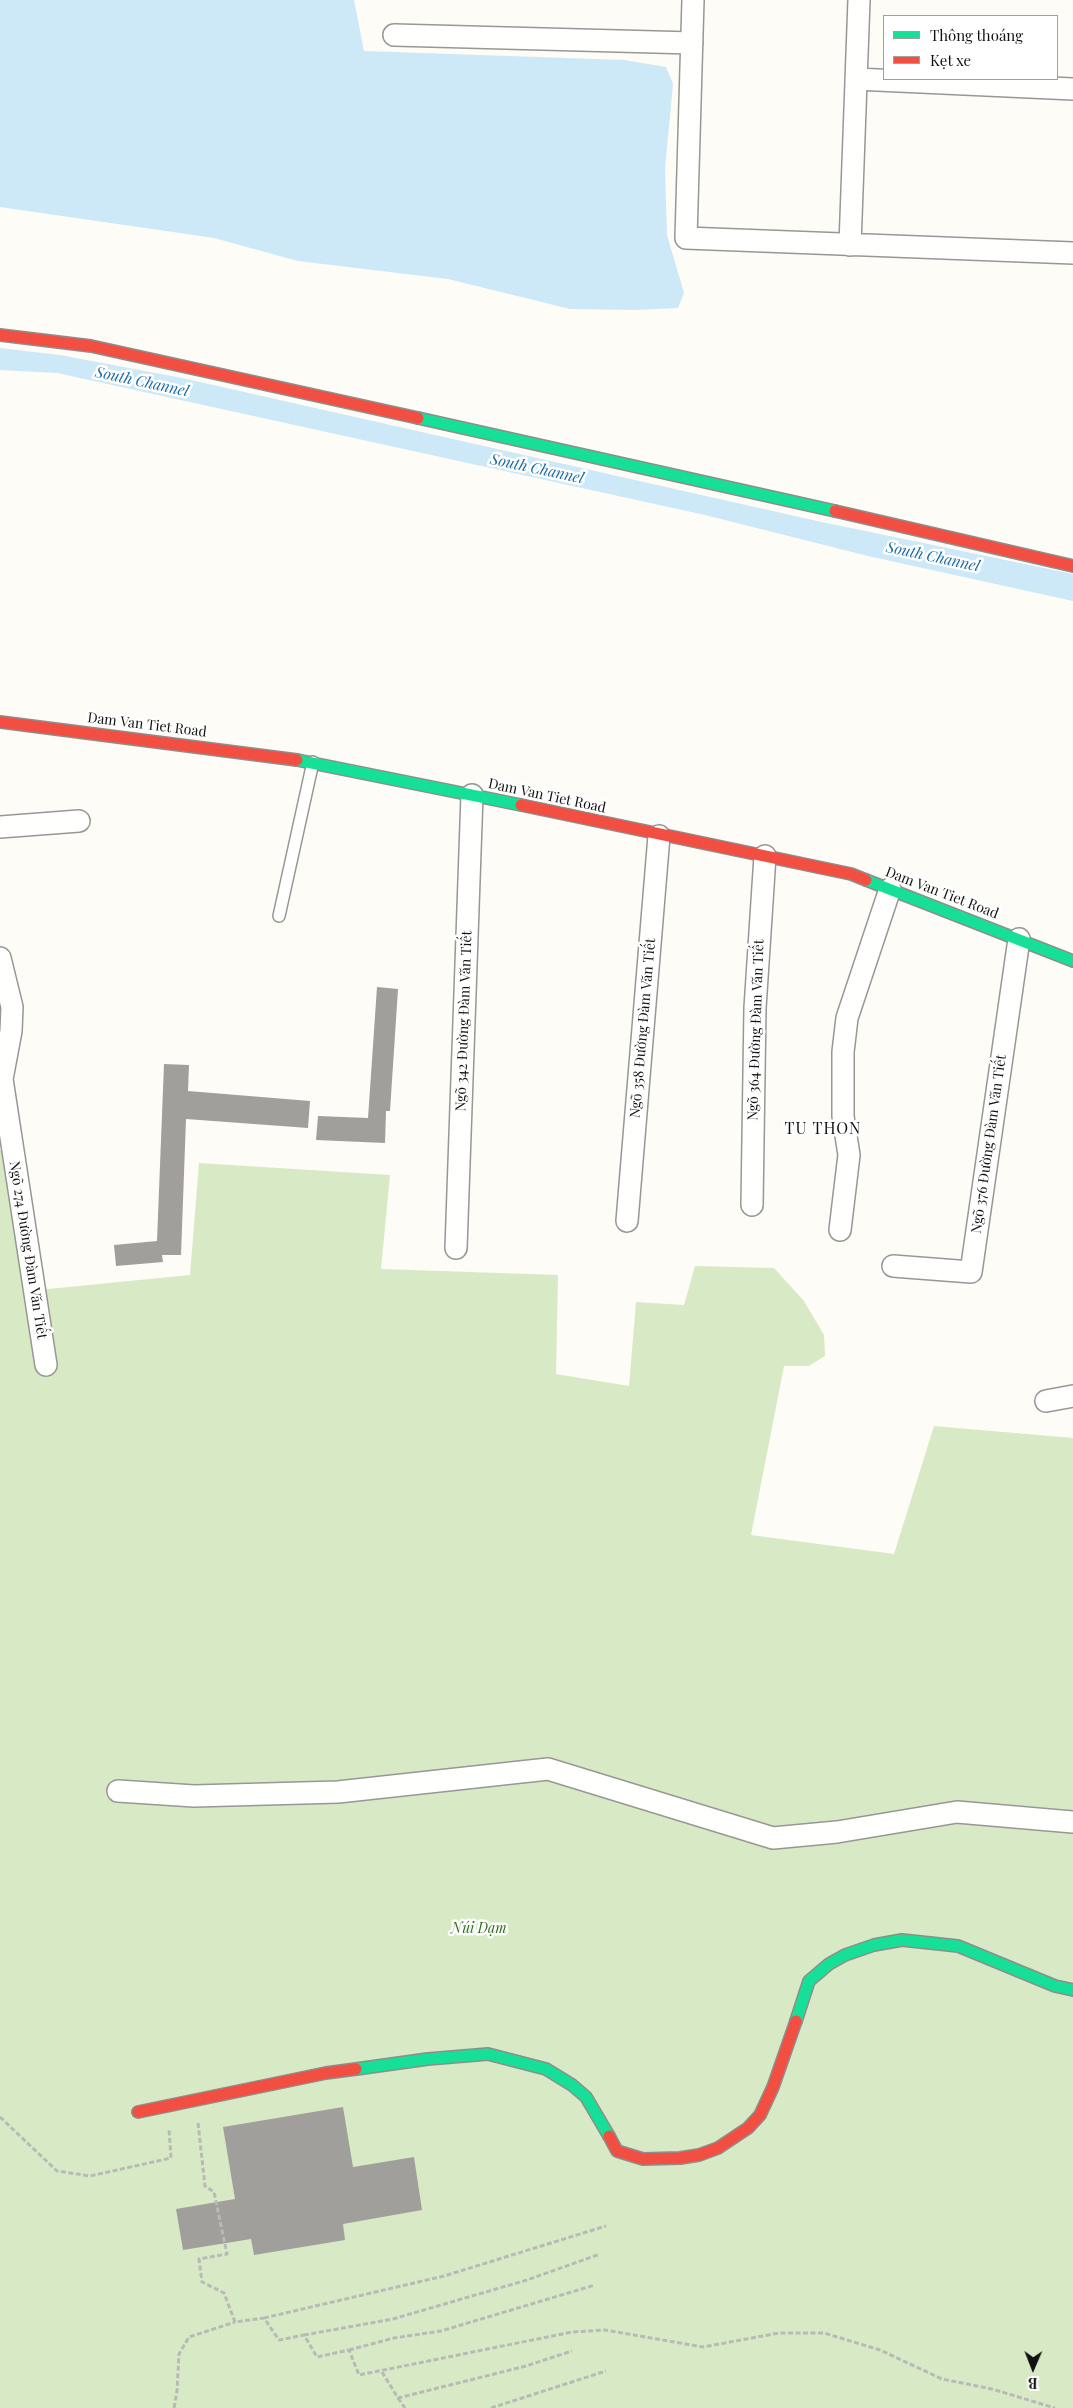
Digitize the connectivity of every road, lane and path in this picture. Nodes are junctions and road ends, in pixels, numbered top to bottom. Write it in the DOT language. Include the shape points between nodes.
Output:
graph roads {
  1 [pos="693,0"];
  2 [pos="859,0"];
  3 [pos="394,35"];
  4 [pos="692,42"];
  5 [pos="856,79"];
  6 [pos="1073,88"];
  7 [pos="850,245"];
  8 [pos="1073,253"];
  9 [pos="0,335"];
  10 [pos="1073,566"];
  11 [pos="0,722"];
  12 [pos="313,762"];
  13 [pos="472,795"];
  14 [pos="79,821"];
  15 [pos="0,827"];
  16 [pos="660,836"];
  17 [pos="765,856"];
  18 [pos="890,889"];
  19 [pos="279,916"];
  20 [pos="1019,939"];
  21 [pos="0,958"];
  22 [pos="1073,960"];
  23 [pos="1,1079"];
  24 [pos="752,1205"];
  25 [pos="627,1221"];
  26 [pos="840,1230"];
  27 [pos="456,1248"];
  28 [pos="893,1266"];
  29 [pos="46,1365"];
  30 [pos="1073,1396"];
  31 [pos="1046,1401"];
  32 [pos="118,1791"];
  33 [pos="1073,1822"];
  34 [pos="1073,1990"];
  35 [pos="195,2100"];
  36 [pos="168,2106"];
  37 [pos="138,2112"];
  38 [pos="0,2117"];
  39 [pos="606,2226"];
  40 [pos="600,2254"];
  41 [pos="595,2285"];
  42 [pos="264,2318"];
  43 [pos="235,2322"];
  44 [pos="304,2335"];
  45 [pos="349,2350"];
  46 [pos="572,2350"];
  47 [pos="606,2371"];
  48 [pos="382,2372"];
  49 [pos="398,2398"];
  50 [pos="174,2408"];
  51 [pos="405,2408"];
  52 [pos="490,2408"];
  53 [pos="1055,2408"];
  1 -- 4 [label="street"];
  2 -- 5 [label="street"];
  3 -- 4 [label="street"];
  4 -- 7 [label="street" via="686,238"];
  5 -- 6 [label="street"];
  5 -- 7 [label="street"];
  7 -- 8 [label="street"];
  9 -- 10 [label="street" via="91,346 733,487"];
  11 -- 12 [label="street, Dam Van Tiet Road"];
  12 -- 13 [label="street, Dam Van Tiet Road"];
  12 -- 19 [label="lane"];
  13 -- 16 [label="street, Dam Van Tiet Road"];
  13 -- 27 [label="street, Ngõ 342 Đường Đàm Văn Tiết"];
  14 -- 15 [label="street"];
  16 -- 17 [label="street, Dam Van Tiet Road"];
  16 -- 25 [label="street, Ngõ 358 Đường Đàm Văn Tiết"];
  17 -- 18 [label="street, Dam Van Tiet Road" via="851,874"];
  17 -- 24 [label="street, Ngõ 364 Đường Đàm Văn Tiết" via="755,1008"];
  18 -- 20 [label="street, Dam Van Tiet Road"];
  18 -- 26 [label="street" via="847,1018 843,1052 843,1116 849,1156"];
  20 -- 22 [label="street, Dam Van Tiet Road"];
  20 -- 28 [label="street, Ngõ 376 Đường Đàm Văn Tiết" via="971,1272"];
  21 -- 23 [label="street, Ngõ 274 Đường Đàm Văn Tiết" via="12,1007 11,1031"];
  23 -- 29 [label="street, Ngõ 274 Đường Đàm Văn Tiết"];
  30 -- 31 [label="street"];
  32 -- 33 [label="street" via="194,1796 338,1792 548,1769 773,1838 837,1832 958,1812"];
  34 -- 35 [label="street" via="945,1943 902,1940 845,1954 809,1981 773,2087 760,2115 748,2128 718,2148 680,2158 642,2159 617,2151 586,2097 572,2085 546,2070 488,2054 326,2073"];
  35 -- 36 [label="street"];
  35 -- 43 [label="path" via="205,2186 214,2192 227,2254 199,2258 202,2282 224,2293"];
  36 -- 37 [label="street"];
  36 -- 38 [label="path" via="171,2158 90,2176 57,2171"];
  39 -- 42 [label="path" via="444,2276"];
  40 -- 44 [label="path" via="526,2280 393,2319"];
  41 -- 45 [label="path" via="440,2331 394,2338"];
  42 -- 43 [label="path"];
  42 -- 44 [label="path" via="279,2340"];
  43 -- 50 [label="path" via="189,2337 179,2354"];
  44 -- 45 [label="path" via="317,2357"];
  45 -- 48 [label="path" via="359,2375"];
  46 -- 49 [label="path" via="526,2366"];
  47 -- 52 [label="path"];
  48 -- 49 [label="path"];
  48 -- 53 [label="path" via="572,2332 605,2330 703,2347 779,2333 824,2333 880,2350 942,2378"];
  49 -- 51 [label="path"];
}
